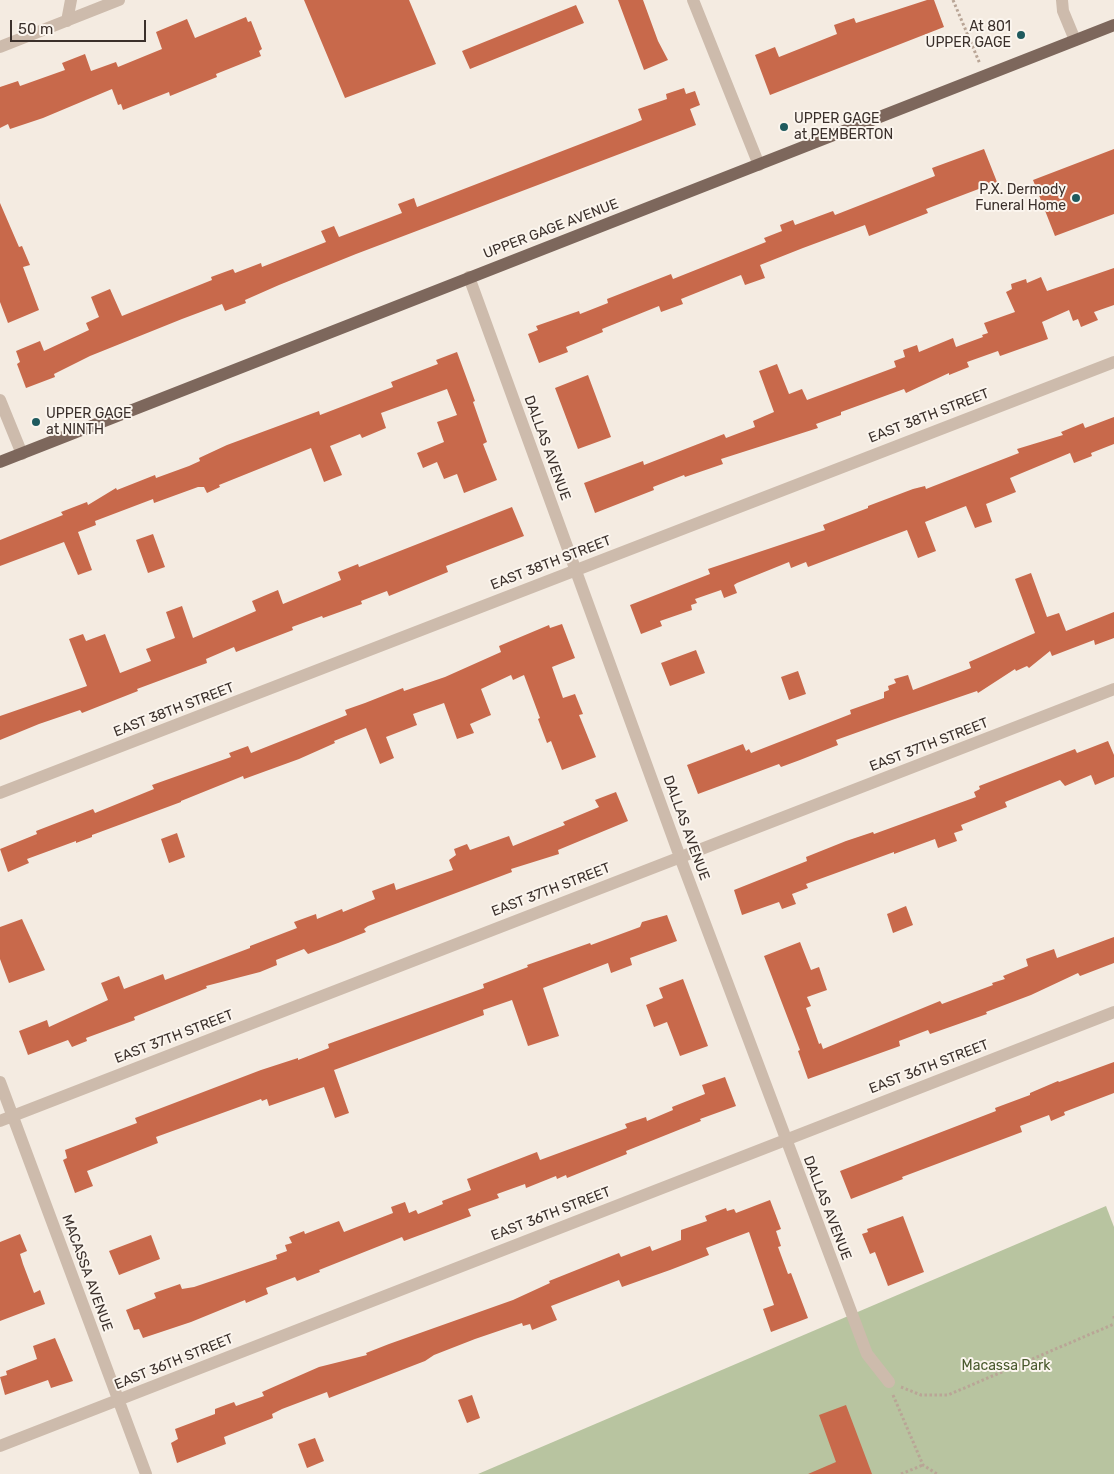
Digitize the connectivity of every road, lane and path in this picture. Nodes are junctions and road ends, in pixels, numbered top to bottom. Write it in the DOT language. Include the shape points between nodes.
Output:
graph roads {
  1 [pos="71,0"];
  2 [pos="119,0"];
  3 [pos="693,0"];
  4 [pos="953,0"];
  5 [pos="1062,0"];
  6 [pos="67,21"];
  7 [pos="1114,25"];
  8 [pos="1075,40"];
  9 [pos="0,48"];
  10 [pos="985,76"];
  11 [pos="759,165"];
  12 [pos="469,278"];
  13 [pos="1114,362"];
  14 [pos="0,400"];
  15 [pos="22,454"];
  16 [pos="0,462"];
  17 [pos="575,569"];
  18 [pos="1114,689"];
  19 [pos="0,793"];
  20 [pos="680,857"];
  21 [pos="1114,1012"];
  22 [pos="0,1082"];
  23 [pos="12,1116"];
  24 [pos="0,1121"];
  25 [pos="784,1138"];
  26 [pos="1114,1316"];
  27 [pos="1114,1322"];
  28 [pos="889,1382"];
  29 [pos="118,1400"];
  30 [pos="0,1446"];
  31 [pos="923,1465"];
  32 [pos="146,1474"];
  33 [pos="901,1474"];
  34 [pos="937,1474"];
  1 -- 6 [label="street"];
  2 -- 6 [label="street"];
  3 -- 11 [label="street"];
  4 -- 10 [label="path"];
  5 -- 8 [label="street"];
  6 -- 9 [label="street"];
  7 -- 8 [label="main road, UPPER GAGE AVENUE"];
  8 -- 10 [label="main road, UPPER GAGE AVENUE"];
  10 -- 11 [label="main road, UPPER GAGE AVENUE"];
  11 -- 12 [label="main road, UPPER GAGE AVENUE"];
  12 -- 15 [label="main road, UPPER GAGE AVENUE"];
  12 -- 17 [label="street, DALLAS AVENUE"];
  13 -- 17 [label="street, EAST 38TH STREET"];
  14 -- 15 [label="street"];
  15 -- 16 [label="main road, UPPER GAGE AVENUE"];
  17 -- 19 [label="street, EAST 38TH STREET"];
  17 -- 20 [label="street, DALLAS AVENUE"];
  18 -- 20 [label="street, EAST 37TH STREET"];
  20 -- 23 [label="street, EAST 37TH STREET"];
  20 -- 25 [label="street, DALLAS AVENUE"];
  21 -- 25 [label="street, EAST 36TH STREET"];
  22 -- 23 [label="street, MACASSA AVENUE"];
  23 -- 24 [label="street, EAST 37TH STREET"];
  23 -- 29 [label="street, MACASSA AVENUE"];
  25 -- 28 [label="street, DALLAS AVENUE" via="866,1354"];
  25 -- 29 [label="street, EAST 36TH STREET"];
  26 -- 27 [label="path"];
  27 -- 28 [label="path" via="948,1395 921,1396"];
  28 -- 31 [label="path" via="898,1411"];
  29 -- 30 [label="street, EAST 36TH STREET"];
  29 -- 32 [label="street, MACASSA AVENUE"];
  31 -- 33 [label="path"];
  31 -- 34 [label="path"];
}
